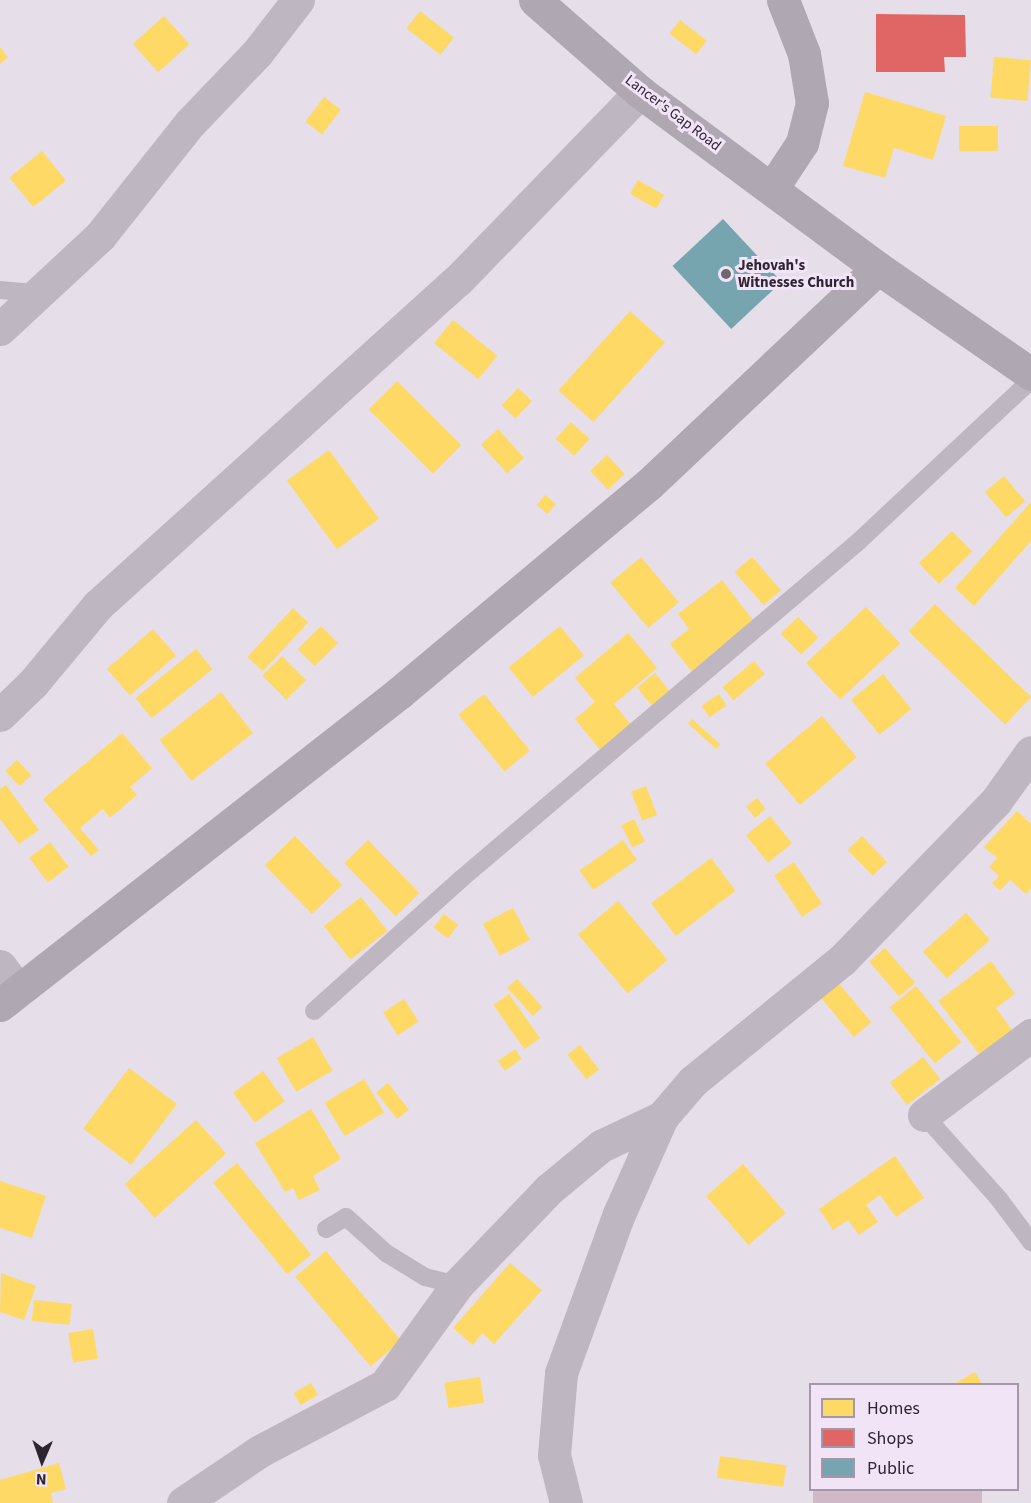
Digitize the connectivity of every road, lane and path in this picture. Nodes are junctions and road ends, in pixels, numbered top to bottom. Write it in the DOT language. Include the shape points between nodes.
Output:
graph roads {
  1 [pos="298,0"];
  2 [pos="535,0"];
  3 [pos="783,0"];
  4 [pos="640,92"];
  5 [pos="773,187"];
  6 [pos="878,268"];
  7 [pos="0,290"];
  8 [pos="37,293"];
  9 [pos="0,329"];
  10 [pos="1031,374"];
  11 [pos="1031,380"];
  12 [pos="0,715"];
  13 [pos="1031,753"];
  14 [pos="6,987"];
  15 [pos="314,1011"];
  16 [pos="1031,1035"];
  17 [pos="924,1114"];
  18 [pos="662,1117"];
  19 [pos="326,1229"];
  20 [pos="1031,1242"];
  21 [pos="457,1285"];
  22 [pos="228,1490"];
  23 [pos="183,1503"];
  24 [pos="566,1503"];
  1 -- 8 [label="street" via="257,53 190,123 100,236"];
  2 -- 4 [label="street, Lancer's Gap Road"];
  3 -- 5 [label="street" via="804,54 812,103 802,144"];
  4 -- 5 [label="street, Lancer's Gap Road"];
  4 -- 12 [label="street" via="458,280 98,605 33,683"];
  5 -- 6 [label="street, Lancer's Gap Road"];
  6 -- 10 [label="street, Lancer's Gap Road"];
  6 -- 14 [label="street" via="648,485 399,693"];
  7 -- 8 [label="lane"];
  8 -- 9 [label="street"];
  11 -- 15 [label="lane" via="858,542 462,879"];
  13 -- 18 [label="street" via="996,801 842,960 693,1081"];
  16 -- 17 [label="street"];
  17 -- 20 [label="lane" via="999,1199"];
  18 -- 21 [label="street" via="601,1146 548,1190"];
  18 -- 24 [label="street" via="619,1214 561,1373 554,1455"];
  19 -- 21 [label="lane" via="346,1217 424,1277"];
  21 -- 22 [label="street" via="385,1385 260,1451"];
  22 -- 23 [label="street"];
}
